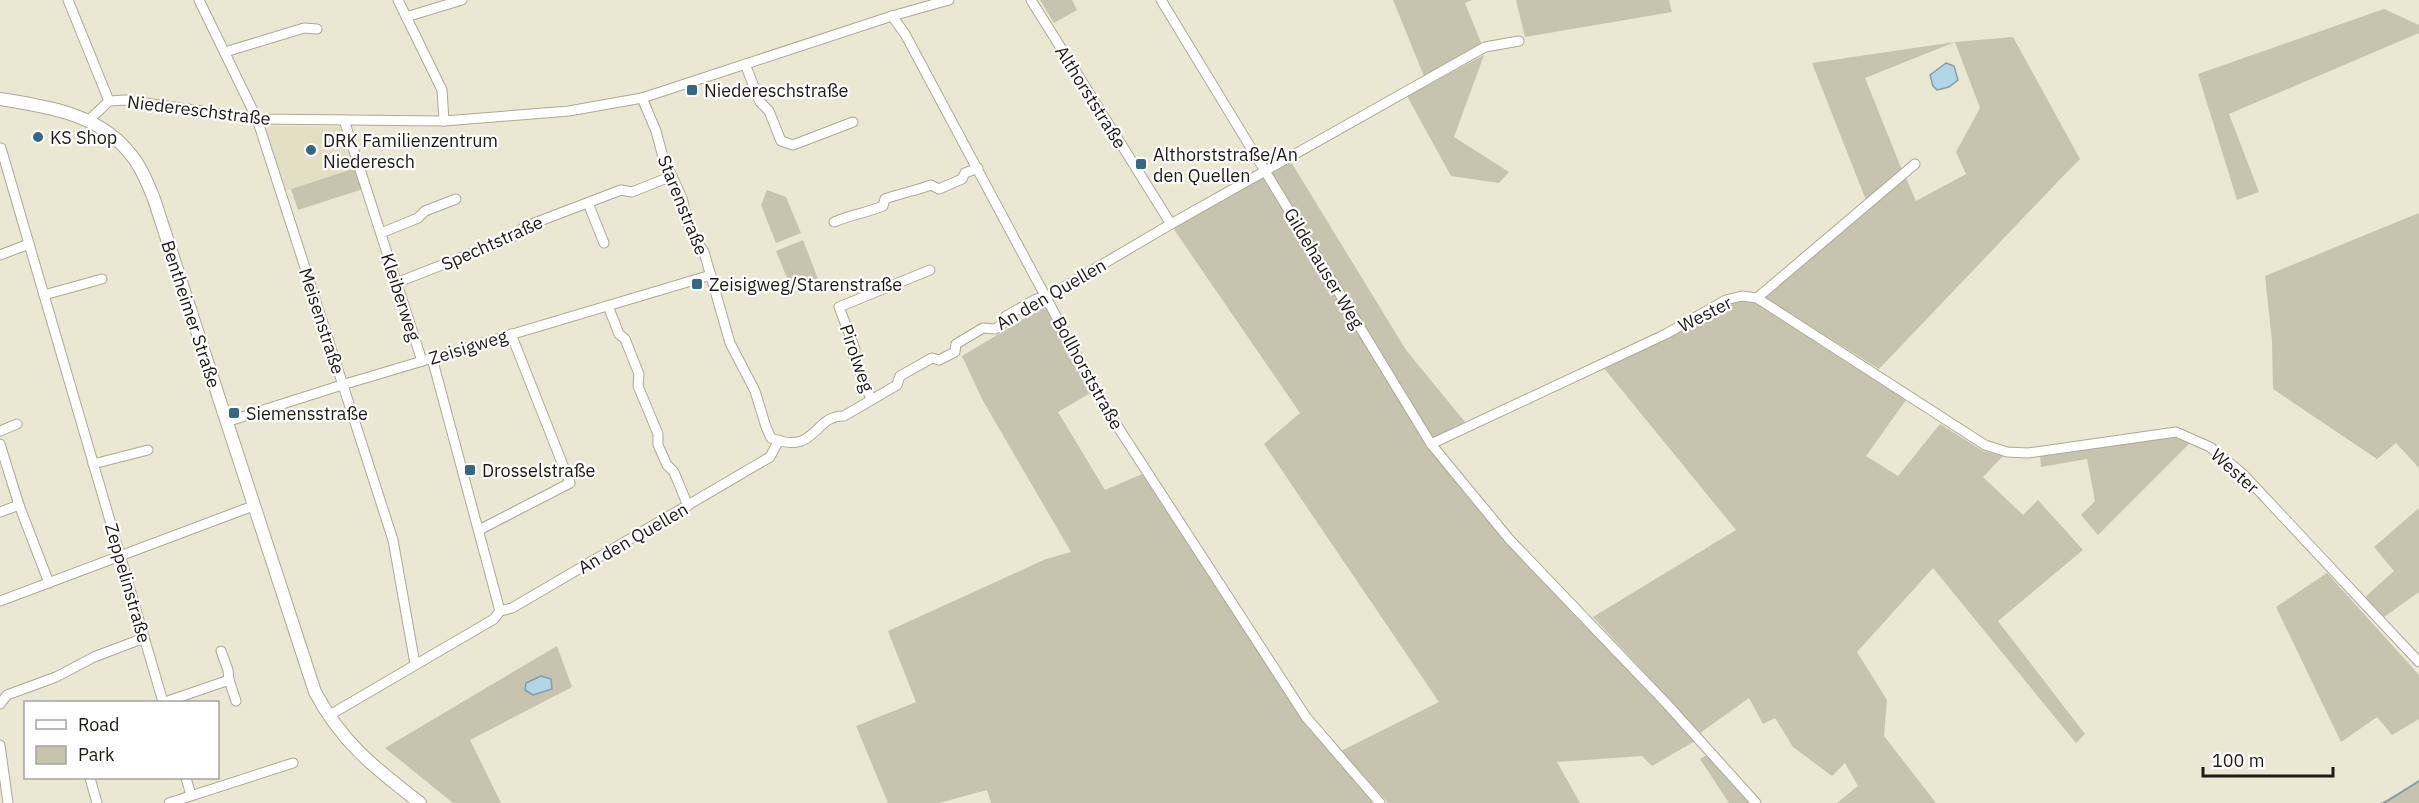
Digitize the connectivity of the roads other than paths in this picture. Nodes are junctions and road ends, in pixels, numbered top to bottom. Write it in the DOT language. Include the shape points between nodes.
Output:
graph roads {
  1 [pos="68,0"];
  2 [pos="200,0"];
  3 [pos="398,0"];
  4 [pos="462,0"];
  5 [pos="949,0"];
  6 [pos="1031,0"];
  7 [pos="1161,0"];
  8 [pos="892,16"];
  9 [pos="406,17"];
  10 [pos="317,29"];
  11 [pos="1519,41"];
  12 [pos="225,52"];
  13 [pos="745,64"];
  14 [pos="1,96"];
  15 [pos="642,98"];
  16 [pos="109,102"];
  17 [pos="257,119"];
  18 [pos="344,120"];
  19 [pos="88,121"];
  20 [pos="444,121"];
  21 [pos="853,122"];
  22 [pos="1,148"];
  23 [pos="1915,164"];
  24 [pos="978,168"];
  25 [pos="1265,171"];
  26 [pos="672,176"];
  27 [pos="456,199"];
  28 [pos="588,203"];
  29 [pos="834,222"];
  30 [pos="1171,224"];
  31 [pos="381,233"];
  32 [pos="604,243"];
  33 [pos="29,244"];
  34 [pos="0,255"];
  35 [pos="930,270"];
  36 [pos="711,275"];
  37 [pos="102,279"];
  38 [pos="396,283"];
  39 [pos="44,295"];
  40 [pos="1047,297"];
  41 [pos="1757,298"];
  42 [pos="608,306"];
  43 [pos="511,334"];
  44 [pos="432,358"];
  45 [pos="422,361"];
  46 [pos="342,385"];
  47 [pos="872,399"];
  48 [pos="226,422"];
  49 [pos="17,424"];
  50 [pos="0,431"];
  51 [pos="779,441"];
  52 [pos="0,444"];
  53 [pos="1431,444"];
  54 [pos="148,450"];
  55 [pos="93,464"];
  56 [pos="19,505"];
  57 [pos="253,506"];
  58 [pos="688,506"];
  59 [pos="0,512"];
  60 [pos="479,530"];
  61 [pos="120,556"];
  62 [pos="49,583"];
  63 [pos="0,601"];
  64 [pos="500,611"];
  65 [pos="144,638"];
  66 [pos="221,651"];
  67 [pos="2419,662"];
  68 [pos="415,664"];
  69 [pos="229,680"];
  70 [pos="164,701"];
  71 [pos="167,701"];
  72 [pos="236,701"];
  73 [pos="0,704"];
  74 [pos="328,716"];
  75 [pos="0,745"];
  76 [pos="293,764"];
  77 [pos="91,779"];
  78 [pos="187,779"];
  79 [pos="191,795"];
  80 [pos="9,803"];
  81 [pos="97,803"];
  82 [pos="169,803"];
  83 [pos="420,803"];
  84 [pos="1380,803"];
  85 [pos="1756,803"];
  1 -- 16 [label="street"];
  2 -- 12 [label="street, Meisenstraße"];
  3 -- 9 [label="street"];
  4 -- 9 [label="street"];
  5 -- 8 [label="street, Niedereschstraße"];
  6 -- 30 [label="street, Althorststraße"];
  7 -- 25 [label="street, Gildehauser Weg"];
  8 -- 13 [label="street, Niedereschstraße"];
  8 -- 24 [label="street, Bollhorststraße"];
  9 -- 20 [label="street" via="442,90"];
  10 -- 12 [label="street" via="304,28"];
  11 -- 25 [label="street, An den Quellen" via="1485,47"];
  12 -- 17 [label="street, Meisenstraße"];
  13 -- 15 [label="street, Niedereschstraße"];
  13 -- 21 [label="street" via="781,141 793,145"];
  14 -- 19 [label="main road, Bentheimer Straße"];
  15 -- 20 [label="street, Niedereschstraße" via="569,111"];
  15 -- 26 [label="street, Starenstraße"];
  16 -- 17 [label="street, Niedereschstraße" via="125,100"];
  16 -- 19 [label="street, Niedereschstraße"];
  17 -- 18 [label="street, Niedereschstraße"];
  17 -- 46 [label="street, Meisenstraße"];
  18 -- 20 [label="street, Niedereschstraße"];
  18 -- 31 [label="street, Kleiberweg"];
  19 -- 48 [label="main road, Bentheimer Straße" via="127,149 142,171"];
  22 -- 33 [label="street, Zeppelinstraße"];
  23 -- 41 [label="street"];
  24 -- 29 [label="street" via="939,189 931,185 904,192 885,199 883,206"];
  24 -- 40 [label="street, Bollhorststraße"];
  25 -- 30 [label="street, An den Quellen"];
  25 -- 53 [label="street, Gildehauser Weg"];
  26 -- 28 [label="street, Spechtstraße"];
  26 -- 36 [label="street, Starenstraße" via="690,231 704,252"];
  27 -- 31 [label="street, Kleiberweg"];
  28 -- 32 [label="street"];
  28 -- 38 [label="street, Spechtstraße"];
  30 -- 40 [label="street, An den Quellen"];
  31 -- 38 [label="street, Kleiberweg"];
  33 -- 34 [label="street"];
  33 -- 39 [label="street, Zeppelinstraße"];
  35 -- 47 [label="street, Pirolweg" via="839,308"];
  36 -- 42 [label="street, Zeisigweg"];
  36 -- 51 [label="street, Starenstraße" via="730,343 755,391 771,438"];
  37 -- 39 [label="street"];
  38 -- 45 [label="street, Kleiberweg"];
  39 -- 55 [label="street, Zeppelinstraße"];
  40 -- 47 [label="street, An den Quellen" via="1005,316 1004,323 994,329 983,328 956,344 955,352 939,360 932,358 900,376 897,385"];
  40 -- 84 [label="street, Bollhorststraße" via="1103,404 1306,717"];
  41 -- 53 [label="street, Wester" via="1726,300 1666,334"];
  41 -- 67 [label="street, Wester" via="1985,445 2028,453 2176,432 2210,447 2243,474"];
  42 -- 43 [label="street, Zeisigweg"];
  42 -- 58 [label="street" via="639,374 638,386 658,434 658,445 675,472"];
  43 -- 44 [label="street, Zeisigweg"];
  43 -- 60 [label="street" via="570,483"];
  44 -- 45 [label="street, Zeisigweg"];
  44 -- 60 [label="street"];
  45 -- 46 [label="street, Zeisigweg"];
  46 -- 48 [label="street, Zeisigweg"];
  46 -- 68 [label="street, Meisenstraße" via="393,540"];
  47 -- 51 [label="street, An den Quellen" via="844,416 831,418 804,440"];
  48 -- 57 [label="main road, Bentheimer Straße"];
  49 -- 50 [label="street"];
  51 -- 58 [label="street, An den Quellen" via="770,457"];
  52 -- 56 [label="street"];
  53 -- 85 [label="street" via="1510,540"];
  54 -- 55 [label="street"];
  55 -- 61 [label="street, Zeppelinstraße"];
  56 -- 59 [label="street"];
  56 -- 62 [label="street"];
  57 -- 61 [label="street"];
  57 -- 74 [label="main road, Bentheimer Straße" via="302,656"];
  58 -- 64 [label="street, An den Quellen" via="512,608"];
  60 -- 64 [label="street"];
  61 -- 62 [label="street"];
  61 -- 65 [label="street, Zeppelinstraße"];
  62 -- 63 [label="street"];
  64 -- 68 [label="street, An den Quellen" via="494,619"];
  65 -- 70 [label="street, Zeppelinstraße"];
  65 -- 73 [label="street" via="7,695"];
  66 -- 69 [label="street"];
  68 -- 74 [label="street, An den Quellen"];
  69 -- 71 [label="street, Zeppelinstraße"];
  69 -- 72 [label="street"];
  74 -- 83 [label="main road, Bentheimer Straße" via="372,765"];
  75 -- 80 [label="street"];
  76 -- 79 [label="street"];
  77 -- 81 [label="street"];
  78 -- 79 [label="street"];
  79 -- 82 [label="street"];
}
